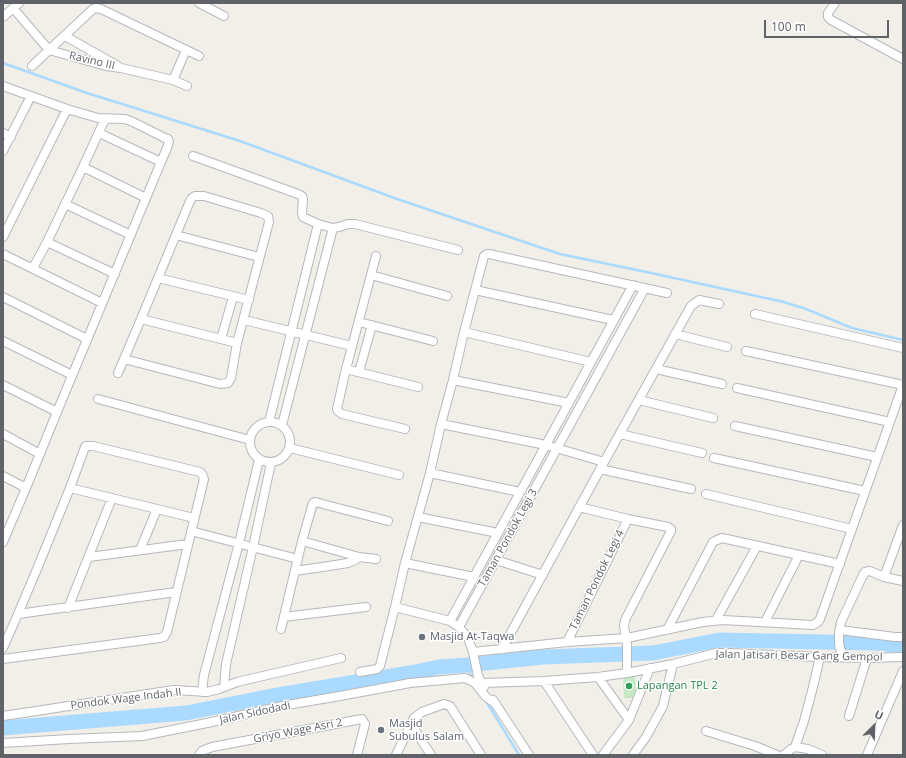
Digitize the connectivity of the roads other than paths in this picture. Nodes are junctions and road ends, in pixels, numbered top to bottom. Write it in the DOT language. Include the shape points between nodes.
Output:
graph roads {
  1 [pos="199,3"];
  2 [pos="835,3"];
  3 [pos="16,6"];
  4 [pos="224,16"];
  5 [pos="3,17"];
  6 [pos="65,36"];
  7 [pos="49,50"];
  8 [pos="186,50"];
  9 [pos="199,56"];
  10 [pos="903,58"];
  11 [pos="32,66"];
  12 [pos="121,68"];
  13 [pos="173,80"];
  14 [pos="3,86"];
  15 [pos="187,86"];
  16 [pos="32,96"];
  17 [pos="67,109"];
  18 [pos="105,119"];
  19 [pos="99,133"];
  20 [pos="7,135"];
  21 [pos="3,152"];
  22 [pos="193,156"];
  23 [pos="161,162"];
  24 [pos="83,167"];
  25 [pos="146,198"];
  26 [pos="65,204"];
  27 [pos="318,224"];
  28 [pos="333,228"];
  29 [pos="131,234"];
  30 [pos="3,236"];
  31 [pos="176,236"];
  32 [pos="47,242"];
  33 [pos="458,250"];
  34 [pos="3,254"];
  35 [pos="376,256"];
  36 [pos="259,258"];
  37 [pos="33,268"];
  38 [pos="115,274"];
  39 [pos="371,275"];
  40 [pos="158,278"];
  41 [pos="633,285"];
  42 [pos="645,288"];
  43 [pos="475,290"];
  44 [pos="667,293"];
  45 [pos="447,296"];
  46 [pos="3,297"];
  47 [pos="233,297"];
  48 [pos="249,300"];
  49 [pos="102,303"];
  50 [pos="719,304"];
  51 [pos="755,314"];
  52 [pos="141,319"];
  53 [pos="244,320"];
  54 [pos="614,320"];
  55 [pos="359,322"];
  56 [pos="372,325"];
  57 [pos="292,331"];
  58 [pos="464,332"];
  59 [pos="675,334"];
  60 [pos="306,335"];
  61 [pos="87,339"];
  62 [pos="221,339"];
  63 [pos="3,341"];
  64 [pos="433,341"];
  65 [pos="237,343"];
  66 [pos="352,346"];
  67 [pos="727,347"];
  68 [pos="903,348"];
  69 [pos="746,351"];
  70 [pos="124,359"];
  71 [pos="591,362"];
  72 [pos="346,369"];
  73 [pos="656,369"];
  74 [pos="359,372"];
  75 [pos="118,373"];
  76 [pos="72,375"];
  77 [pos="453,380"];
  78 [pos="722,384"];
  79 [pos="3,385"];
  80 [pos="903,385"];
  81 [pos="418,387"];
  82 [pos="737,388"];
  83 [pos="98,399"];
  84 [pos="639,400"];
  85 [pos="569,403"];
  86 [pos="57,412"];
  87 [pos="714,418"];
  88 [pos="269,422"];
  89 [pos="890,422"];
  90 [pos="441,424"];
  91 [pos="282,425"];
  92 [pos="735,426"];
  93 [pos="405,429"];
  94 [pos="3,434"];
  95 [pos="620,434"];
  96 [pos="250,440"];
  97 [pos="546,445"];
  98 [pos="290,448"];
  99 [pos="556,449"];
  100 [pos="702,453"];
  101 [pos="40,454"];
  102 [pos="877,457"];
  103 [pos="714,458"];
  104 [pos="259,460"];
  105 [pos="271,463"];
  106 [pos="602,466"];
  107 [pos="430,473"];
  108 [pos="399,475"];
  109 [pos="3,476"];
  110 [pos="26,488"];
  111 [pos="70,488"];
  112 [pos="691,489"];
  113 [pos="865,491"];
  114 [pos="520,492"];
  115 [pos="706,494"];
  116 [pos="112,498"];
  117 [pos="579,507"];
  118 [pos="157,509"];
  119 [pos="418,517"];
  120 [pos="194,518"];
  121 [pos="628,519"];
  122 [pos="388,521"];
  123 [pos="903,525"];
  124 [pos="852,530"];
  125 [pos="5,531"];
  126 [pos="191,531"];
  127 [pos="498,533"];
  128 [pos="302,541"];
  129 [pos="3,542"];
  130 [pos="239,543"];
  131 [pos="188,544"];
  132 [pos="757,546"];
  133 [pos="253,547"];
  134 [pos="140,550"];
  135 [pos="798,555"];
  136 [pos="89,556"];
  137 [pos="359,557"];
  138 [pos="298,559"];
  139 [pos="376,559"];
  140 [pos="496,560"];
  141 [pos="405,563"];
  142 [pos="840,564"];
  143 [pos="295,571"];
  144 [pos="543,575"];
  145 [pos="474,577"];
  146 [pos="884,577"];
  147 [pos="903,581"];
  148 [pos="176,592"];
  149 [pos="366,607"];
  150 [pos="395,607"];
  151 [pos="68,608"];
  152 [pos="18,614"];
  153 [pos="284,617"];
  154 [pos="716,620"];
  155 [pos="450,621"];
  156 [pos="765,622"];
  157 [pos="459,627"];
  158 [pos="281,629"];
  159 [pos="667,630"];
  160 [pos="839,632"];
  161 [pos="903,637"];
  162 [pos="627,641"];
  163 [pos="567,642"];
  164 [pos="3,648"];
  165 [pos="502,649"];
  166 [pos="473,654"];
  167 [pos="820,657"];
  168 [pos="845,657"];
  169 [pos="903,657"];
  170 [pos="341,658"];
  171 [pos="867,658"];
  172 [pos="3,659"];
  173 [pos="673,664"];
  174 [pos="650,668"];
  175 [pos="627,670"];
  176 [pos="903,671"];
  177 [pos="360,672"];
  178 [pos="598,677"];
  179 [pos="478,681"];
  180 [pos="544,681"];
  181 [pos="224,687"];
  182 [pos="202,692"];
  183 [pos="3,716"];
  184 [pos="849,716"];
  185 [pos="629,720"];
  186 [pos="411,724"];
  187 [pos="706,731"];
  188 [pos="3,743"];
  189 [pos="796,747"];
  190 [pos="199,755"];
  191 [pos="357,755"];
  192 [pos="396,755"];
  193 [pos="431,755"];
  194 [pos="481,755"];
  195 [pos="529,755"];
  196 [pos="593,755"];
  197 [pos="603,755"];
  198 [pos="633,755"];
  199 [pos="777,755"];
  200 [pos="784,755"];
  201 [pos="822,755"];
  202 [pos="867,755"];
  1 -- 4 [label="street"];
  2 -- 10 [label="street" via="828,13 833,22"];
  3 -- 5 [label="street"];
  3 -- 7 [label="street"];
  6 -- 7 [label="street"];
  6 -- 8 [label="street" via="93,9 98,8"];
  6 -- 12 [label="street"];
  7 -- 11 [label="street"];
  7 -- 12 [label="street, Ravino III"];
  8 -- 9 [label="street"];
  8 -- 13 [label="street"];
  12 -- 13 [label="street, Ravino III"];
  13 -- 15 [label="street, Ravino III"];
  14 -- 16 [label="street"];
  16 -- 17 [label="street"];
  16 -- 20 [label="street"];
  17 -- 18 [label="street"];
  17 -- 30 [label="street"];
  18 -- 19 [label="street"];
  18 -- 23 [label="street" via="129,120 168,139 169,145"];
  19 -- 23 [label="street"];
  19 -- 24 [label="street"];
  20 -- 21 [label="street"];
  22 -- 27 [label="street" via="302,196 303,217"];
  23 -- 25 [label="street"];
  24 -- 25 [label="street"];
  24 -- 26 [label="street"];
  25 -- 29 [label="street"];
  26 -- 29 [label="street"];
  26 -- 32 [label="street"];
  27 -- 28 [label="street"];
  27 -- 57 [label="street"];
  28 -- 33 [label="street" via="355,224"];
  28 -- 60 [label="street"];
  29 -- 38 [label="street"];
  31 -- 36 [label="street"];
  31 -- 36 [label="street" via="192,198 204,196 268,216 269,222"];
  31 -- 40 [label="street"];
  32 -- 37 [label="street"];
  32 -- 38 [label="street"];
  34 -- 37 [label="street"];
  35 -- 39 [label="street"];
  36 -- 48 [label="street"];
  37 -- 49 [label="street"];
  38 -- 49 [label="street"];
  39 -- 45 [label="street"];
  39 -- 55 [label="street"];
  40 -- 47 [label="street"];
  40 -- 52 [label="street"];
  41 -- 42 [label="street"];
  41 -- 43 [label="street" via="486,254"];
  41 -- 54 [label="street, Taman Pondok Legi 3"];
  42 -- 44 [label="street"];
  42 -- 99 [label="street, Taman Pondok Legi 3"];
  43 -- 54 [label="street"];
  43 -- 58 [label="street"];
  46 -- 61 [label="street"];
  47 -- 48 [label="street"];
  47 -- 62 [label="street"];
  48 -- 53 [label="street"];
  49 -- 61 [label="street"];
  50 -- 59 [label="street" via="699,300 696,302"];
  51 -- 68 [label="street"];
  52 -- 62 [label="street"];
  52 -- 70 [label="street"];
  53 -- 57 [label="street"];
  53 -- 65 [label="street"];
  54 -- 71 [label="street, Taman Pondok Legi 3"];
  55 -- 56 [label="street"];
  55 -- 66 [label="street"];
  56 -- 64 [label="street"];
  56 -- 74 [label="street"];
  57 -- 60 [label="street"];
  57 -- 88 [label="street"];
  58 -- 71 [label="street"];
  58 -- 77 [label="street"];
  59 -- 67 [label="street"];
  59 -- 73 [label="street"];
  60 -- 66 [label="street"];
  60 -- 91 [label="street"];
  61 -- 76 [label="street"];
  62 -- 65 [label="street"];
  63 -- 76 [label="street"];
  65 -- 70 [label="street" via="231,378 225,384"];
  66 -- 72 [label="street"];
  69 -- 80 [label="street"];
  70 -- 75 [label="street"];
  71 -- 85 [label="street, Taman Pondok Legi 3"];
  72 -- 74 [label="street"];
  72 -- 93 [label="street" via="338,411"];
  73 -- 78 [label="street"];
  73 -- 84 [label="street"];
  74 -- 81 [label="street"];
  76 -- 86 [label="street"];
  77 -- 85 [label="street"];
  77 -- 90 [label="street"];
  79 -- 86 [label="street"];
  80 -- 89 [label="street"];
  82 -- 89 [label="street"];
  83 -- 96 [label="street"];
  84 -- 87 [label="street"];
  84 -- 95 [label="street"];
  85 -- 97 [label="street, Taman Pondok Legi 3"];
  86 -- 101 [label="street"];
  88 -- 91 [label="street"];
  88 -- 96 [label="street" via="254,429"];
  89 -- 102 [label="street"];
  90 -- 97 [label="street"];
  90 -- 107 [label="street"];
  91 -- 98 [label="street" via="291,438"];
  92 -- 102 [label="street"];
  94 -- 101 [label="street"];
  95 -- 100 [label="street"];
  95 -- 106 [label="street"];
  96 -- 104 [label="street" via="252,451"];
  97 -- 99 [label="street"];
  97 -- 114 [label="street, Taman Pondok Legi 3"];
  98 -- 105 [label="street" via="280,461"];
  98 -- 108 [label="street"];
  99 -- 106 [label="street"];
  99 -- 140 [label="street, Taman Pondok Legi 3"];
  101 -- 110 [label="street"];
  102 -- 113 [label="street"];
  103 -- 113 [label="street"];
  104 -- 105 [label="street"];
  104 -- 130 [label="street"];
  105 -- 133 [label="street"];
  106 -- 112 [label="street"];
  106 -- 117 [label="street"];
  107 -- 114 [label="street, Taman Pondok Legi 3"];
  107 -- 119 [label="street"];
  109 -- 110 [label="street"];
  110 -- 125 [label="street"];
  111 -- 116 [label="street"];
  111 -- 120 [label="street" via="85,447 93,446 200,472 204,479"];
  111 -- 152 [label="street"];
  113 -- 124 [label="street"];
  114 -- 127 [label="street, Taman Pondok Legi 3"];
  115 -- 124 [label="street"];
  116 -- 118 [label="street"];
  116 -- 136 [label="street"];
  117 -- 121 [label="street, Taman Pondok Legi 4"];
  117 -- 144 [label="street"];
  118 -- 120 [label="street"];
  118 -- 134 [label="street"];
  119 -- 127 [label="street, Taman Pondok Legi 3"];
  119 -- 141 [label="street"];
  120 -- 126 [label="street"];
  121 -- 162 [label="street, Taman Pondok Legi 4" via="668,527 671,531 624,620"];
  121 -- 163 [label="street, Taman Pondok Legi 4"];
  122 -- 128 [label="street" via="316,502 313,503"];
  123 -- 146 [label="street"];
  124 -- 142 [label="street"];
  125 -- 129 [label="street"];
  126 -- 130 [label="street"];
  126 -- 131 [label="street"];
  127 -- 145 [label="street, Taman Pondok Legi 3"];
  128 -- 137 [label="street"];
  128 -- 138 [label="street"];
  130 -- 133 [label="street"];
  130 -- 182 [label="street" via="204,675"];
  131 -- 134 [label="street"];
  131 -- 148 [label="street"];
  132 -- 135 [label="street"];
  132 -- 154 [label="street"];
  132 -- 159 [label="street" via="722,538 713,542"];
  133 -- 138 [label="street"];
  133 -- 181 [label="street" via="226,664"];
  134 -- 136 [label="street"];
  135 -- 142 [label="street"];
  135 -- 156 [label="street"];
  136 -- 151 [label="street"];
  137 -- 139 [label="street"];
  137 -- 143 [label="street" via="348,563"];
  138 -- 143 [label="street"];
  140 -- 144 [label="street"];
  140 -- 157 [label="street, Taman Pondok Legi 3"];
  141 -- 145 [label="street, Taman Pondok Legi 3"];
  141 -- 150 [label="street"];
  142 -- 156 [label="street" via="818,622 813,625"];
  143 -- 153 [label="street"];
  144 -- 165 [label="street"];
  145 -- 155 [label="street, Taman Pondok Legi 3"];
  146 -- 147 [label="street"];
  146 -- 160 [label="street" via="870,571 865,572 841,622"];
  148 -- 151 [label="street"];
  148 -- 172 [label="street" via="164,637"];
  149 -- 153 [label="street"];
  150 -- 155 [label="street"];
  150 -- 177 [label="street" via="380,666 377,669"];
  151 -- 152 [label="street"];
  152 -- 164 [label="street"];
  153 -- 158 [label="street"];
  154 -- 156 [label="street"];
  154 -- 159 [label="street"];
  155 -- 157 [label="street"];
  157 -- 166 [label="street" via="468,638"];
  159 -- 162 [label="street"];
  160 -- 161 [label="street"];
  160 -- 168 [label="street" via="839,646"];
  162 -- 163 [label="street"];
  162 -- 175 [label="street, Taman Pondok Legi 4"];
  163 -- 165 [label="street"];
  165 -- 166 [label="street"];
  166 -- 179 [label="street"];
  167 -- 168 [label="street, Jalan Jatisari Besar Gang Gempol"];
  167 -- 173 [label="street, Jalan Jatisari Besar Gang Gempol" via="729,652"];
  167 -- 189 [label="street"];
  168 -- 171 [label="street, Jalan Jatisari Besar Gang Gempol"];
  169 -- 171 [label="street, Jalan Jatisari Besar Gang Gempol"];
  170 -- 181 [label="street, Pondok Wage Indah II"];
  171 -- 184 [label="street"];
  173 -- 174 [label="street, Jalan Jatisari Besar Gang Gempol"];
  173 -- 198 [label="street" via="663,706"];
  174 -- 175 [label="street, Jalan Jatisari Besar Gang Gempol"];
  174 -- 185 [label="street"];
  175 -- 178 [label="street, Jalan Jatisari Besar Gang Gempol"];
  176 -- 202 [label="street"];
  178 -- 180 [label="street, Jalan Jatisari Besar Gang Gempol"];
  178 -- 185 [label="street"];
  179 -- 180 [label="street, Jalan Jatisari Besar Gang Gempol"];
  179 -- 188 [label="street, Jalan Sidodadi" via="465,678 410,683 287,705 142,736"];
  179 -- 195 [label="street, Jalan Sidodadi" via="486,697 496,704"];
  180 -- 196 [label="street"];
  181 -- 182 [label="street, Pondok Wage Indah II"];
  182 -- 183 [label="street, Pondok Wage Indah II" via="174,690"];
  185 -- 197 [label="street"];
  186 -- 192 [label="street"];
  186 -- 193 [label="street"];
  186 -- 194 [label="street" via="422,712 447,704"];
  187 -- 199 [label="street"];
  189 -- 200 [label="street"];
  189 -- 201 [label="street"];
  190 -- 191 [label="street, Griyo Wage Asri 2" via="212,747 362,719 364,724"];
}
